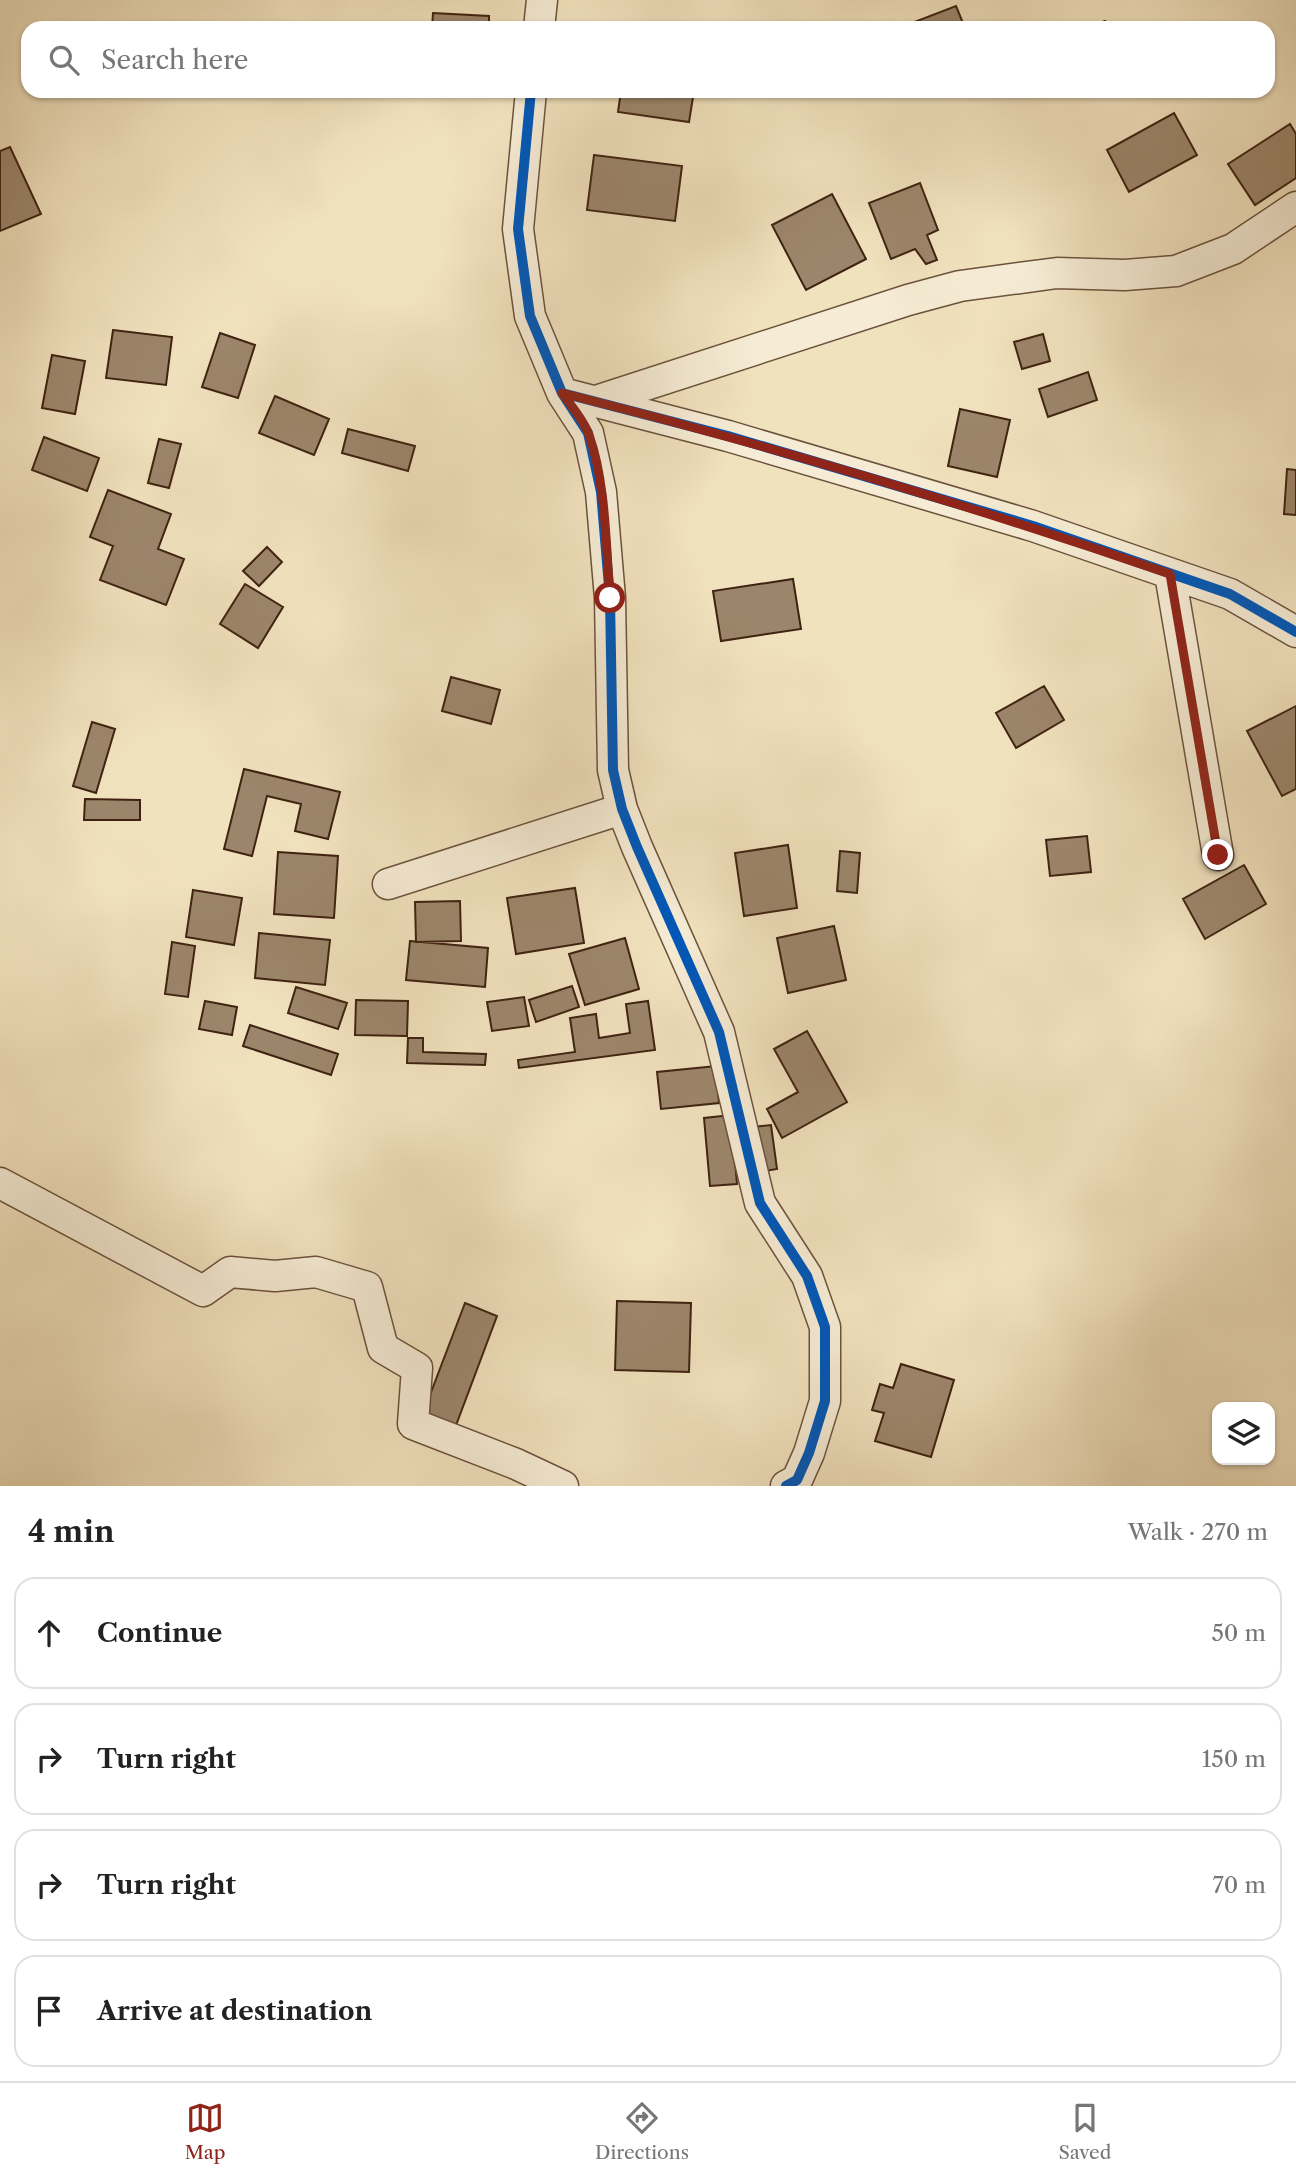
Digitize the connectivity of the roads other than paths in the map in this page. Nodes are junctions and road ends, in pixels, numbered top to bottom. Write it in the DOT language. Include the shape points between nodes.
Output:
graph roads {
  1 [pos="542,0"];
  2 [pos="540,21"];
  3 [pos="530,98"];
  4 [pos="1296,207"];
  5 [pos="562,393"];
  6 [pos="596,401"];
  7 [pos="1170,574"];
  8 [pos="1296,632"];
  9 [pos="622,809"];
  10 [pos="1218,855"];
  11 [pos="388,884"];
  12 [pos="0,1183"];
  13 [pos="563,1486"];
  14 [pos="786,1486"];
  1 -- 2 [label="street"];
  3 -- 5 [label="street" via="518,229 530,316"];
  4 -- 6 [label="street" via="1233,249 1176,271 1057,274 960,286"];
  5 -- 6 [label="street"];
  5 -- 9 [label="street" via="588,433 601,492 610,598 613,771"];
  6 -- 7 [label="street" via="1033,526"];
  7 -- 8 [label="street" via="1230,594"];
  7 -- 10 [label="street"];
  9 -- 11 [label="street"];
  9 -- 14 [label="street" via="719,1032 760,1203 807,1276 825,1327 825,1402 797,1480"];
  12 -- 13 [label="street" via="203,1291 230,1272 275,1276 316,1272 367,1287 383,1348 417,1368 413,1423"];
}
